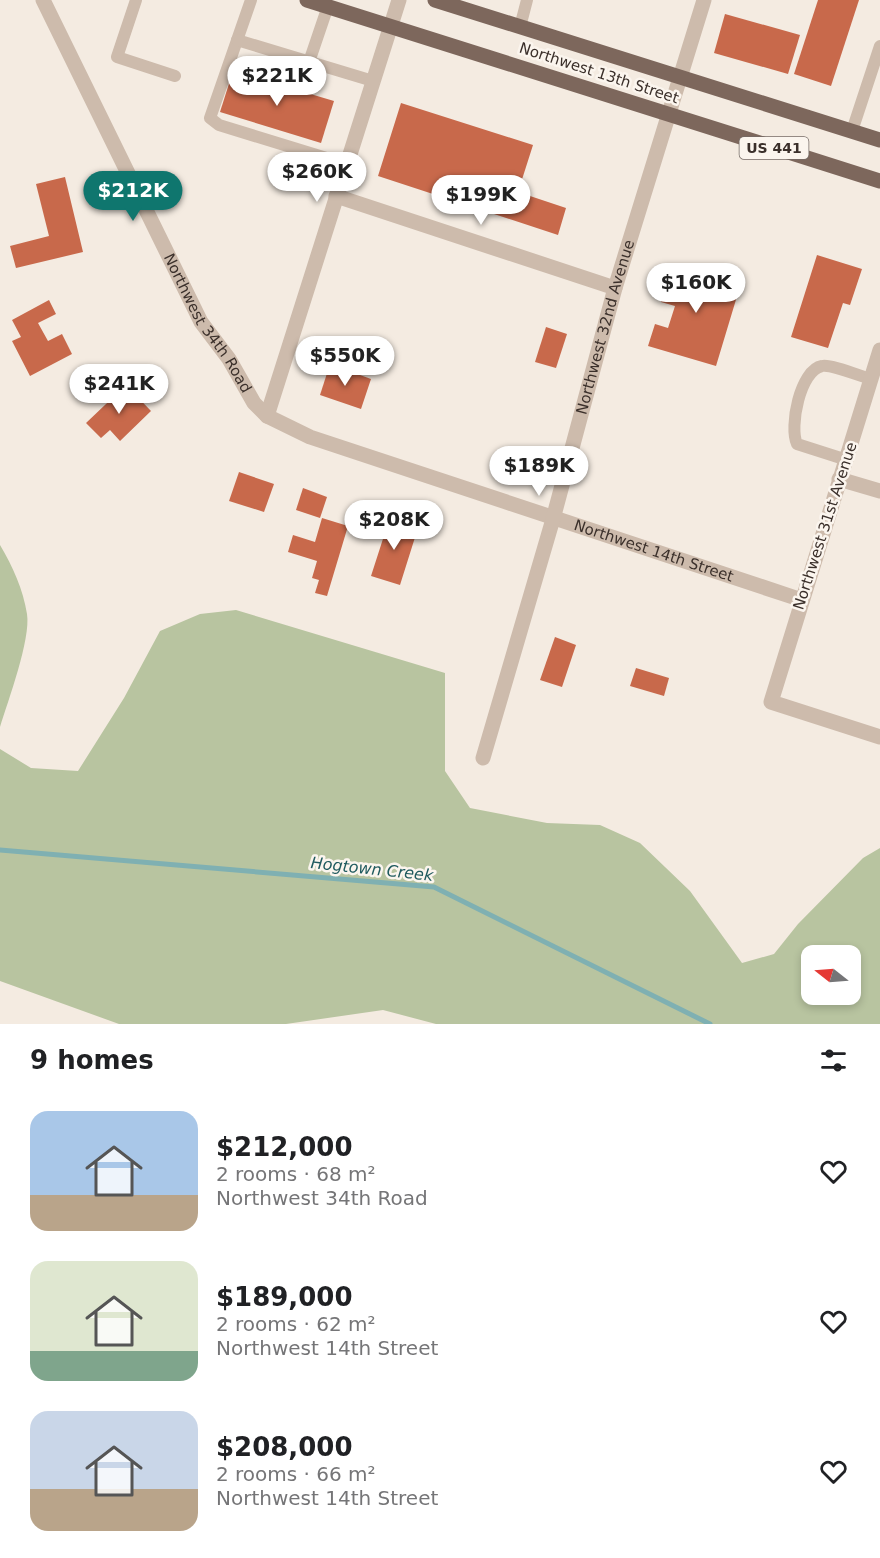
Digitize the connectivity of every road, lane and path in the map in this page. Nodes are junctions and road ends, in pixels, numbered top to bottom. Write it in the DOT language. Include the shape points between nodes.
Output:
graph roads {
  1 [pos="43,0"];
  2 [pos="136,0"];
  3 [pos="251,0"];
  4 [pos="308,0"];
  5 [pos="399,0"];
  6 [pos="435,0"];
  7 [pos="526,0"];
  8 [pos="704,0"];
  9 [pos="328,6"];
  10 [pos="391,26"];
  11 [pos="520,27"];
  12 [pos="237,40"];
  13 [pos="880,46"];
  14 [pos="309,62"];
  15 [pos="175,76"];
  16 [pos="680,77"];
  17 [pos="373,81"];
  18 [pos="668,114"];
  19 [pos="852,131"];
  20 [pos="880,140"];
  21 [pos="346,164"];
  22 [pos="880,181"];
  23 [pos="336,196"];
  24 [pos="615,288"];
  25 [pos="880,350"];
  26 [pos="871,379"];
  27 [pos="267,416"];
  28 [pos="847,460"];
  29 [pos="839,479"];
  30 [pos="880,491"];
  31 [pos="553,519"];
  32 [pos="802,600"];
  33 [pos="880,736"];
  34 [pos="483,758"];
  1 -- 27 [label="street, Northwest 34th Road" via="201,322 229,359 254,403"];
  2 -- 15 [label="lane" via="117,57"];
  3 -- 12 [label="lane"];
  4 -- 9 [label="main road, Northwest 13th Street / US 441"];
  5 -- 10 [label="street"];
  6 -- 11 [label="main road, Northwest 13th Street / US 441"];
  7 -- 11 [label="lane"];
  8 -- 16 [label="street, Northwest 32nd Avenue"];
  9 -- 10 [label="main road, Northwest 13th Street / US 441"];
  9 -- 14 [label="lane"];
  10 -- 17 [label="street"];
  10 -- 18 [label="main road, Northwest 13th Street / US 441"];
  11 -- 16 [label="main road, Northwest 13th Street / US 441"];
  12 -- 14 [label="lane"];
  12 -- 21 [label="lane" via="210,118 219,125"];
  13 -- 19 [label="lane"];
  14 -- 17 [label="lane"];
  16 -- 18 [label="street, Northwest 32nd Avenue"];
  16 -- 19 [label="main road, Northwest 13th Street / US 441"];
  17 -- 21 [label="street"];
  18 -- 22 [label="main road, Northwest 13th Street / US 441"];
  18 -- 24 [label="street, Northwest 32nd Avenue"];
  19 -- 20 [label="main road, Northwest 13th Street / US 441"];
  21 -- 23 [label="street"];
  23 -- 24 [label="street"];
  23 -- 27 [label="street"];
  24 -- 31 [label="street, Northwest 32nd Avenue"];
  25 -- 26 [label="street, Northwest 31st Avenue"];
  26 -- 28 [label="street, Northwest 31st Avenue"];
  26 -- 28 [label="lane" via="824,365 815,369 807,375 794,418 792,435 797,444"];
  27 -- 31 [label="street, Northwest 14th Street" via="310,437"];
  28 -- 29 [label="street, Northwest 31st Avenue"];
  29 -- 30 [label="street"];
  29 -- 32 [label="street, Northwest 31st Avenue"];
  31 -- 32 [label="street, Northwest 14th Street"];
  31 -- 34 [label="street, Northwest 32nd Avenue"];
  32 -- 33 [label="street, Northwest 31st Avenue" via="771,702"];
}
